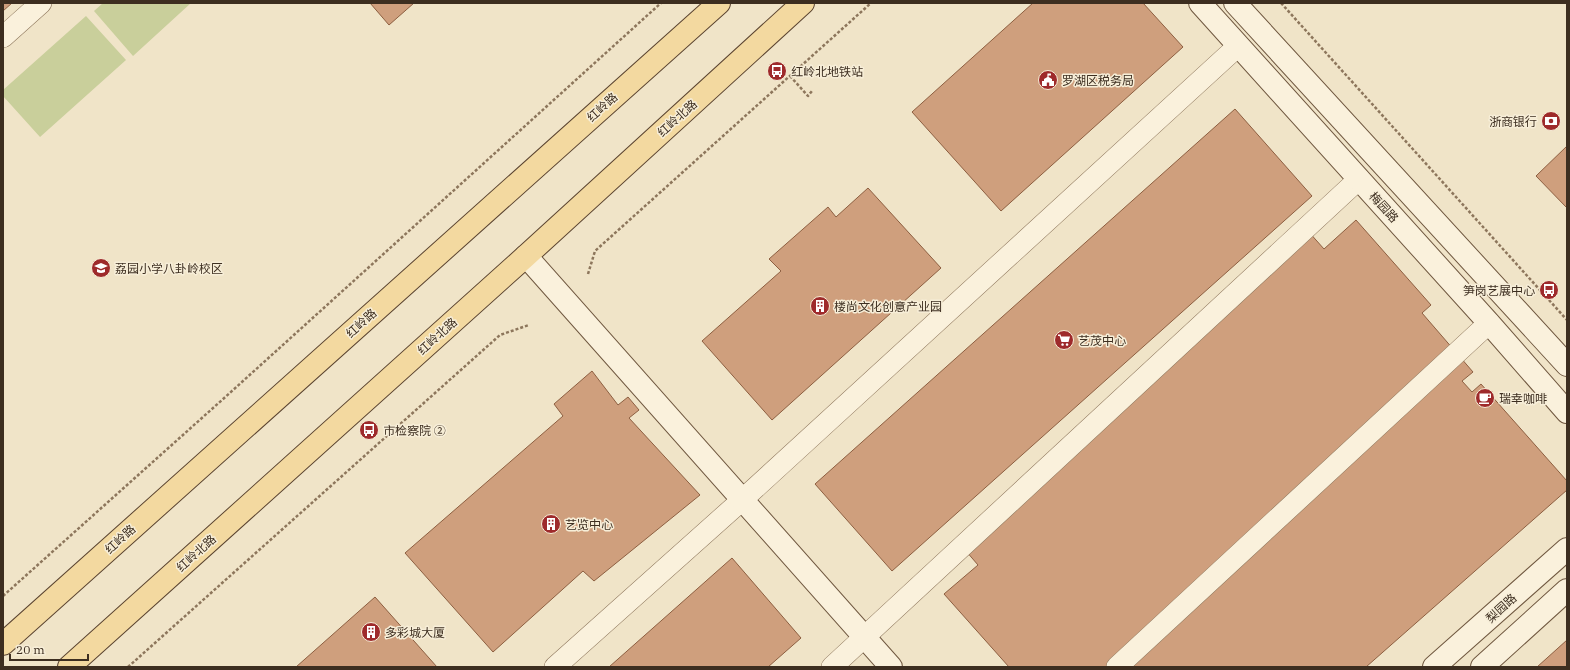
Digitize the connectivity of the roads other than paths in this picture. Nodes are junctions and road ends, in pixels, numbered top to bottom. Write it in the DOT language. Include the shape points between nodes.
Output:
graph roads {
  1 [pos="41,3"];
  2 [pos="719,3"];
  3 [pos="803,3"];
  4 [pos="1200,3"];
  5 [pos="1235,3"];
  6 [pos="3,37"];
  7 [pos="1238,46"];
  8 [pos="1359,179"];
  9 [pos="526,256"];
  10 [pos="1489,323"];
  11 [pos="1567,365"];
  12 [pos="1567,412"];
  13 [pos="742,500"];
  14 [pos="1567,549"];
  15 [pos="1567,590"];
  16 [pos="864,638"];
  17 [pos="3,644"];
  18 [pos="69,667"];
  19 [pos="555,667"];
  20 [pos="832,667"];
  21 [pos="891,667"];
  22 [pos="1117,667"];
  23 [pos="1434,667"];
  24 [pos="1482,667"];
  1 -- 6 [label="street"];
  2 -- 17 [label="main road, 红岭路"];
  3 -- 9 [label="main road, 红岭北路"];
  4 -- 7 [label="main road, 梅园路"];
  5 -- 11 [label="main road"];
  7 -- 8 [label="main road, 梅园路"];
  7 -- 13 [label="street"];
  8 -- 10 [label="main road, 梅园路"];
  8 -- 16 [label="street"];
  9 -- 13 [label="main road"];
  9 -- 18 [label="main road, 红岭北路"];
  10 -- 12 [label="main road, 梅园路"];
  10 -- 22 [label="street"];
  13 -- 16 [label="main road"];
  13 -- 19 [label="street"];
  14 -- 23 [label="main road, 梨园路"];
  15 -- 24 [label="main road"];
  16 -- 20 [label="street"];
  16 -- 21 [label="main road"];
}
